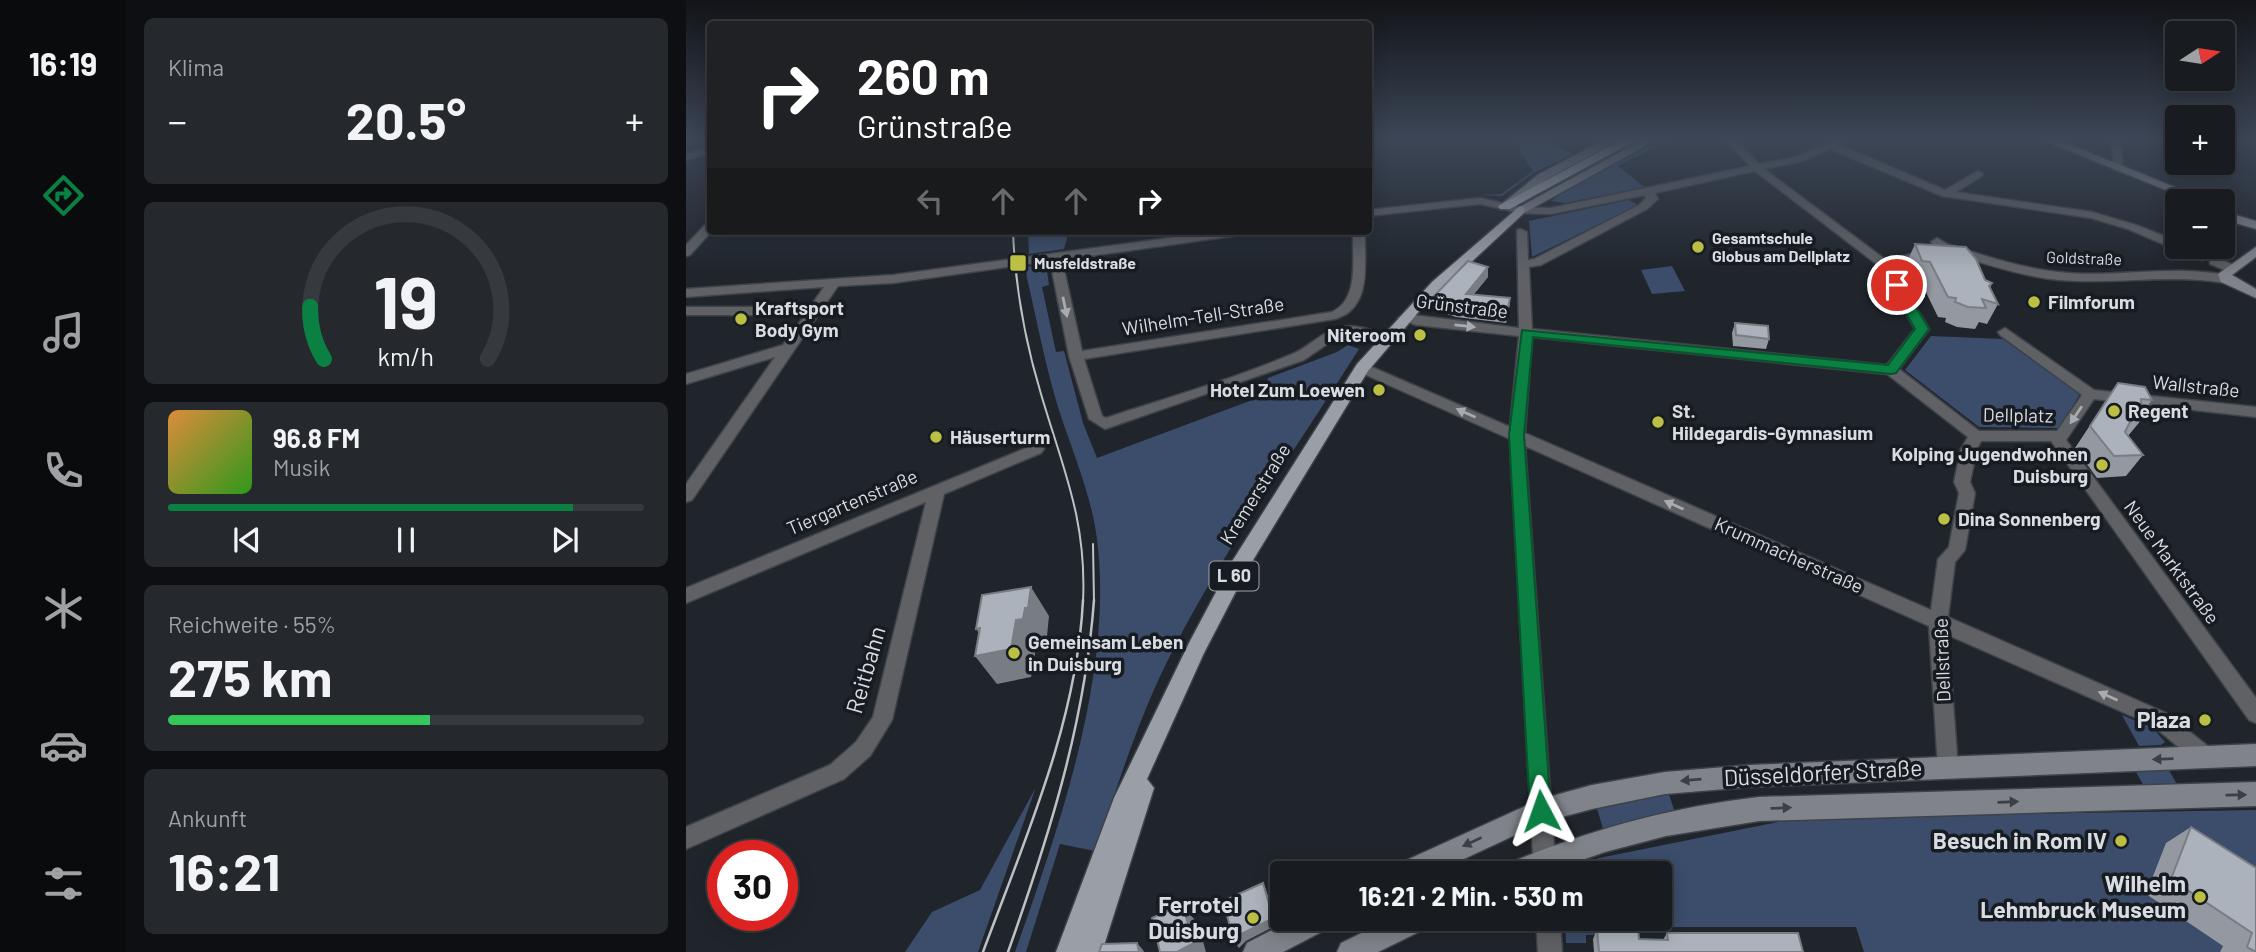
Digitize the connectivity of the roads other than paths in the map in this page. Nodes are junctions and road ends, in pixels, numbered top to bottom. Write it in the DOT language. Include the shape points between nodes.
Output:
graph roads {
  1 [pos="1532,183"];
  2 [pos="1548,183"];
  3 [pos="1568,183"];
  4 [pos="1682,183"];
  5 [pos="1776,183"];
  6 [pos="1922,183"];
  7 [pos="1963,183"];
  8 [pos="2141,183"];
  9 [pos="1648,190"];
  10 [pos="1532,192"];
  11 [pos="2165,193"];
  12 [pos="1947,194"];
  13 [pos="1505,206"];
  14 [pos="1520,209"];
  15 [pos="2235,210"];
  16 [pos="1372,213"];
  17 [pos="2256,216"];
  18 [pos="2235,219"];
  19 [pos="2256,225"];
  20 [pos="707,229"];
  21 [pos="1521,232"];
  22 [pos="1217,235"];
  23 [pos="1359,235"];
  24 [pos="2165,241"];
  25 [pos="2256,251"];
  26 [pos="686,253"];
  27 [pos="1055,257"];
  28 [pos="2214,261"];
  29 [pos="1523,264"];
  30 [pos="1884,264"];
  31 [pos="2229,274"];
  32 [pos="833,284"];
  33 [pos="2249,291"];
  34 [pos="686,293"];
  35 [pos="1426,296"];
  36 [pos="2256,302"];
  37 [pos="686,311"];
  38 [pos="814,311"];
  39 [pos="1335,315"];
  40 [pos="1405,318"];
  41 [pos="1343,331"];
  42 [pos="1526,332"];
  43 [pos="2005,332"];
  44 [pos="1384,339"];
  45 [pos="786,349"];
  46 [pos="1076,356"];
  47 [pos="1362,368"];
  48 [pos="1891,370"];
  49 [pos="686,379"];
  50 [pos="2090,394"];
  51 [pos="2253,416"];
  52 [pos="1096,419"];
  53 [pos="1517,435"];
  54 [pos="1976,436"];
  55 [pos="2058,436"];
  56 [pos="1036,449"];
  57 [pos="937,489"];
  58 [pos="686,496"];
  59 [pos="686,596"];
  60 [pos="1938,621"];
  61 [pos="2256,714"];
  62 [pos="1156,737"];
  63 [pos="2256,755"];
  64 [pos="2207,758"];
  65 [pos="1948,768"];
  66 [pos="2256,794"];
  67 [pos="1541,811"];
  68 [pos="686,838"];
  69 [pos="1433,861"];
  70 [pos="1544,861"];
  71 [pos="1557,861"];
  72 [pos="1297,931"];
  73 [pos="1393,931"];
  74 [pos="1549,931"];
  75 [pos="1069,952"];
  76 [pos="1089,952"];
  77 [pos="1256,952"];
  78 [pos="1350,952"];
  79 [pos="1550,952"];
  1 -- 13 [label="main road, L 60"];
  2 -- 10 [label="highway"];
  3 -- 14 [label="main road, L 60"];
  4 -- 9 [label="street"];
  5 -- 30 [label="street"];
  6 -- 12 [label="street"];
  7 -- 12 [label="street"];
  8 -- 11 [label="main road"];
  9 -- 14 [label="street" via="1551,211"];
  9 -- 29 [label="street" via="1652,199 1643,207 1538,262"];
  10 -- 13 [label="highway"];
  10 -- 14 [label="highway"];
  12 -- 24 [label="street" via="2102,218"];
  13 -- 14 [label="street"];
  13 -- 16 [label="street" via="1470,202"];
  13 -- 35 [label="main road, Kremerstraße / L 60" via="1455,256"];
  14 -- 35 [label="main road, Kremerstraße / L 60"];
  15 -- 17 [label="main road"];
  18 -- 19 [label="main road"];
  20 -- 26 [label="street"];
  21 -- 29 [label="street"];
  22 -- 27 [label="street"];
  23 -- 39 [label="street" via="1357,293 1354,301"];
  25 -- 31 [label="main road"];
  27 -- 32 [label="street"];
  27 -- 46 [label="street, one-way"];
  28 -- 31 [label="street"];
  29 -- 42 [label="street"];
  30 -- 31 [label="street, Goldstraße" via="1940,245 2059,276"];
  30 -- 48 [label="street" via="1922,329"];
  31 -- 33 [label="main road"];
  32 -- 34 [label="street"];
  32 -- 38 [label="street"];
  33 -- 36 [label="main road"];
  35 -- 40 [label="main road, Kremerstraße / L 60"];
  37 -- 38 [label="street"];
  38 -- 45 [label="street"];
  39 -- 41 [label="street"];
  39 -- 46 [label="street, Wilhelm-Tell-Straße"];
  40 -- 42 [label="street, Grünstraße, one-way"];
  40 -- 44 [label="main road, Kremerstraße / L 60"];
  41 -- 44 [label="street"];
  41 -- 52 [label="street" via="1270,368 1114,423"];
  42 -- 48 [label="street, Grünstraße"];
  42 -- 53 [label="street"];
  43 -- 50 [label="street"];
  44 -- 47 [label="main road, Kremerstraße / L 60"];
  45 -- 49 [label="street"];
  45 -- 58 [label="street"];
  46 -- 52 [label="street"];
  53 -- 47 [label="street, Krummacherstraße, one-way"];
  47 -- 62 [label="main road, Kremerstraße / L 60" via="1234,576"];
  48 -- 54 [label="street, Dellplatz"];
  50 -- 51 [label="street, Wallstraße"];
  50 -- 55 [label="street, Dellplatz, one-way"];
  60 -- 53 [label="street, Krummacherstraße, one-way"];
  53 -- 67 [label="street"];
  54 -- 55 [label="street, Dellplatz"];
  54 -- 60 [label="street, Dellstraße" via="1962,482 1967,493 1957,550 1947,559"];
  55 -- 61 [label="street, Neue Marktstraße"];
  56 -- 57 [label="street, Tiergartenstraße"];
  57 -- 59 [label="street, Tiergartenstraße"];
  57 -- 68 [label="street, Reitbahn" via="882,720 863,749 837,772"];
  64 -- 60 [label="street, Krummacherstraße, one-way" via="2159,719"];
  60 -- 65 [label="street, Dellstraße"];
  62 -- 75 [label="main road, Kremerstraße / L 60" via="1122,806"];
  62 -- 76 [label="main road, Kremerstraße / L 60"];
  63 -- 64 [label="main road, Düsseldorfer Straße"];
  64 -- 65 [label="main road, Düsseldorfer Straße, one-way"];
  65 -- 67 [label="main road, Düsseldorfer Straße, one-way" via="1665,783"];
  71 -- 66 [label="main road, Düsseldorfer Straße, one-way" via="1606,838 1725,812"];
  67 -- 69 [label="main road, Düsseldorfer Straße, one-way"];
  67 -- 70 [label="street"];
  72 -- 77 [label="main road"];
  73 -- 78 [label="main road"];
  74 -- 79 [label="street"];
}
